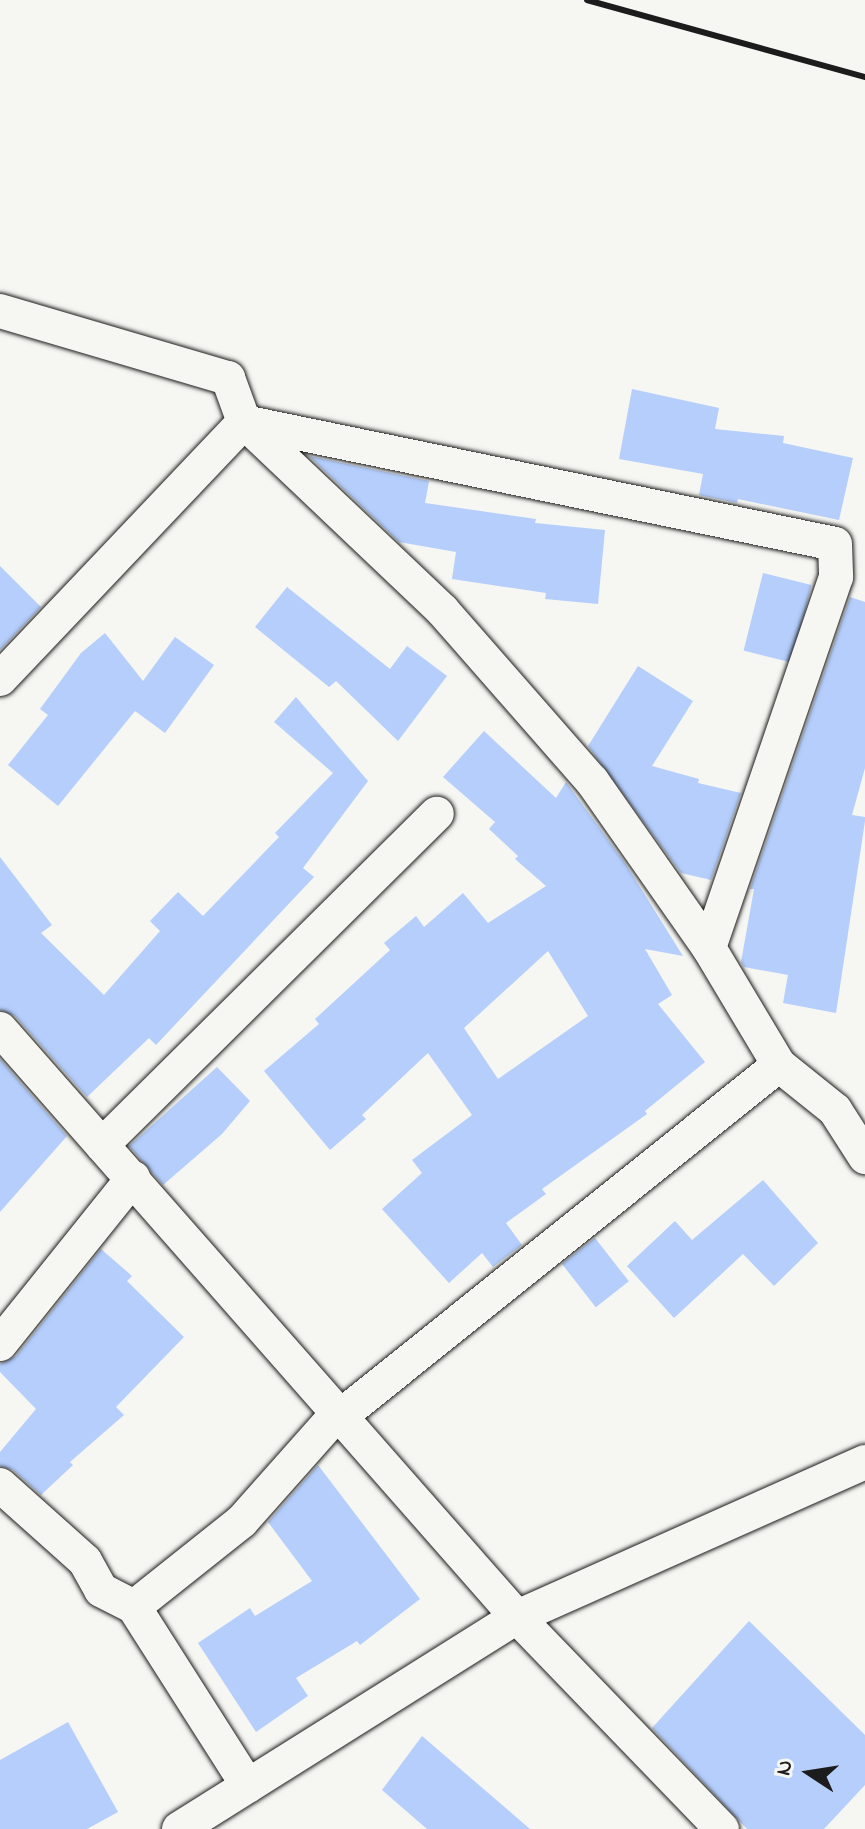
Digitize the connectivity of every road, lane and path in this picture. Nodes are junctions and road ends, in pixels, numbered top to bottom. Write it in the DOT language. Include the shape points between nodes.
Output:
graph roads {
  1 [pos="0,311"];
  2 [pos="244,422"];
  3 [pos="0,679"];
  4 [pos="437,814"];
  5 [pos="709,948"];
  6 [pos="0,1029"];
  7 [pos="779,1065"];
  8 [pos="102,1145"];
  9 [pos="865,1157"];
  10 [pos="133,1178"];
  11 [pos="0,1344"];
  12 [pos="338,1413"];
  13 [pos="865,1462"];
  14 [pos="0,1485"];
  15 [pos="134,1607"];
  16 [pos="517,1617"];
  17 [pos="248,1786"];
  18 [pos="179,1829"];
  19 [pos="722,1829"];
  1 -- 2 [label="street" via="228,378"];
  2 -- 3 [label="street"];
  2 -- 5 [label="street" via="443,611 592,781"];
  2 -- 5 [label="street" via="835,544 836,577"];
  4 -- 8 [label="street"];
  5 -- 7 [label="street"];
  6 -- 8 [label="street"];
  7 -- 9 [label="street" via="835,1110"];
  7 -- 12 [label="street" via="342,1415"];
  8 -- 10 [label="street"];
  10 -- 11 [label="street"];
  10 -- 12 [label="street"];
  12 -- 15 [label="street" via="242,1521"];
  12 -- 16 [label="street"];
  13 -- 16 [label="street"];
  14 -- 15 [label="street" via="85,1561 101,1590"];
  15 -- 17 [label="street"];
  16 -- 17 [label="street"];
  16 -- 19 [label="street"];
  17 -- 18 [label="street"];
}
